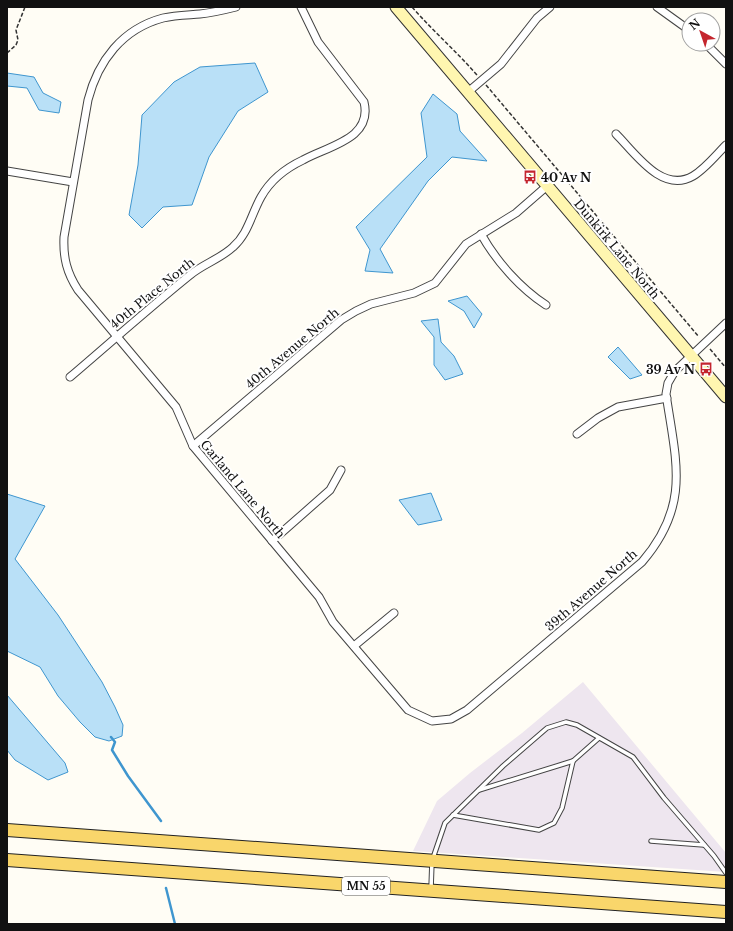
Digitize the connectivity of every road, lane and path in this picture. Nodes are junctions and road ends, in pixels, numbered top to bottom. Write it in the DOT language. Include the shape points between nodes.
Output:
graph roads {
  1 [pos="25,7"];
  2 [pos="236,7"];
  3 [pos="301,7"];
  4 [pos="396,7"];
  5 [pos="412,7"];
  6 [pos="550,7"];
  7 [pos="657,7"];
  8 [pos="681,24"];
  9 [pos="714,52"];
  10 [pos="7,53"];
  11 [pos="726,64"];
  12 [pos="482,81"];
  13 [pos="468,92"];
  14 [pos="616,134"];
  15 [pos="726,145"];
  16 [pos="7,171"];
  17 [pos="73,182"];
  18 [pos="547,186"];
  19 [pos="481,234"];
  20 [pos="546,304"];
  21 [pos="726,323"];
  22 [pos="117,336"];
  23 [pos="705,344"];
  24 [pos="691,357"];
  25 [pos="726,368"];
  26 [pos="70,377"];
  27 [pos="726,397"];
  28 [pos="667,398"];
  29 [pos="577,434"];
  30 [pos="193,446"];
  31 [pos="341,470"];
  32 [pos="272,541"];
  33 [pos="394,613"];
  34 [pos="354,646"];
  35 [pos="432,721"];
  36 [pos="599,738"];
  37 [pos="573,761"];
  38 [pos="478,791"];
  39 [pos="453,815"];
  40 [pos="7,830"];
  41 [pos="652,841"];
  42 [pos="704,845"];
  43 [pos="7,860"];
  44 [pos="432,861"];
  45 [pos="726,873"];
  46 [pos="726,882"];
  47 [pos="431,891"];
  48 [pos="726,912"];
  1 -- 10 [label="path" via="16,30 18,40"];
  2 -- 17 [label="street, Garland Lane North" via="164,18 145,25 113,48 101,64 93,82"];
  3 -- 22 [label="street, 40th Place North" via="318,42 364,102 366,110 363,126 351,137 302,160 281,174 261,197 242,238 233,248 190,274"];
  4 -- 13 [label="street, Dunkirk Lane North"];
  5 -- 12 [label="path" via="430,28 452,46"];
  6 -- 12 [label="street" via="537,18 501,64"];
  7 -- 8 [label="street"];
  9 -- 11 [label="street"];
  12 -- 13 [label="street"];
  12 -- 23 [label="path"];
  13 -- 18 [label="street, Dunkirk Lane North"];
  14 -- 15 [label="street" via="651,170 670,180 692,177"];
  16 -- 17 [label="street"];
  17 -- 22 [label="street, Garland Lane North" via="64,237 65,265 70,279 78,290"];
  18 -- 19 [label="street, 40th Avenue North" via="516,213"];
  18 -- 24 [label="street, Dunkirk Lane North"];
  19 -- 20 [label="street" via="522,285"];
  19 -- 30 [label="street, 40th Avenue North" via="466,244 435,283 414,293 371,304 341,320"];
  21 -- 23 [label="street, 39th Avenue North"];
  22 -- 26 [label="street, 40th Place North"];
  22 -- 30 [label="street, Garland Lane North" via="176,407"];
  23 -- 24 [label="street, 39th Avenue North"];
  23 -- 25 [label="path"];
  24 -- 27 [label="street, Dunkirk Lane North"];
  24 -- 28 [label="street, 39th Avenue North" via="671,377"];
  28 -- 29 [label="street" via="618,407"];
  28 -- 35 [label="street, 39th Avenue North" via="677,484 669,521 655,547 642,562 467,710 451,719"];
  30 -- 32 [label="street, Garland Lane North"];
  31 -- 32 [label="street" via="330,490"];
  32 -- 34 [label="street, Garland Lane North" via="319,597 333,622"];
  33 -- 34 [label="street"];
  34 -- 35 [label="street, Garland Lane North" via="408,710"];
  36 -- 37 [label="lane"];
  36 -- 38 [label="lane" via="577,725 566,722 547,728"];
  36 -- 42 [label="lane" via="633,757"];
  37 -- 38 [label="lane"];
  37 -- 39 [label="lane" via="562,808 554,823 539,830"];
  38 -- 39 [label="lane"];
  39 -- 44 [label="lane" via="445,824"];
  40 -- 44 [label="main road"];
  41 -- 42 [label="lane"];
  42 -- 45 [label="lane"];
  43 -- 47 [label="main road, MN 55"];
  44 -- 46 [label="main road"];
  44 -- 47 [label="lane"];
  47 -- 48 [label="main road, MN 55"];
}
